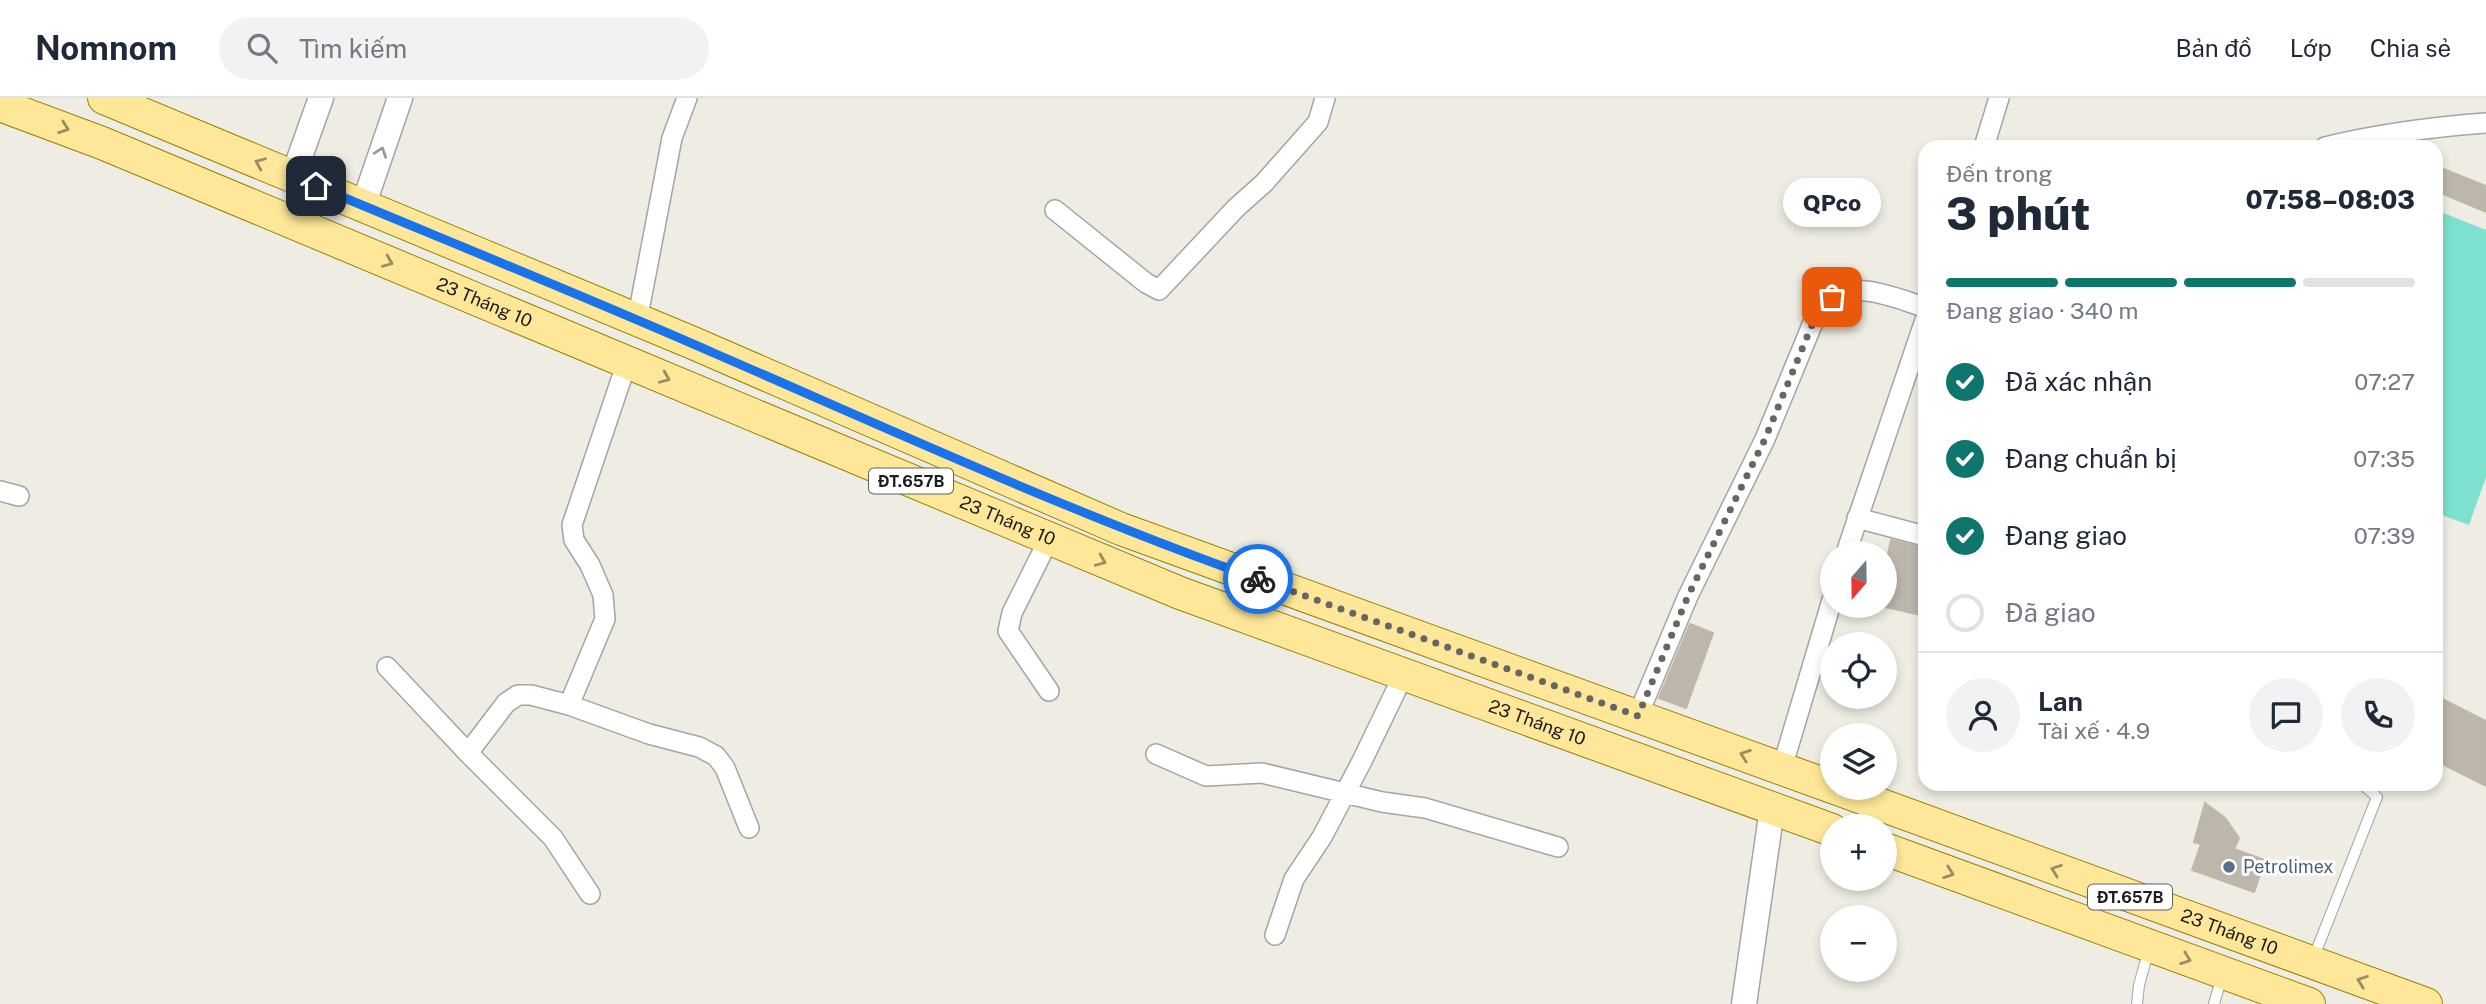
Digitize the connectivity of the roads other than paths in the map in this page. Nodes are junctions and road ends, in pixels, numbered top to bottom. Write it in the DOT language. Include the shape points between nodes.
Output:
graph roads {
  1 [pos="104,98"];
  2 [pos="320,98"];
  3 [pos="400,98"];
  4 [pos="687,98"];
  5 [pos="1325,98"];
  6 [pos="2000,98"];
  7 [pos="0,105"];
  8 [pos="2486,123"];
  9 [pos="1986,140"];
  10 [pos="2357,140"];
  11 [pos="293,176"];
  12 [pos="363,206"];
  13 [pos="1055,210"];
  14 [pos="278,216"];
  15 [pos="349,246"];
  16 [pos="1918,305"];
  17 [pos="637,321"];
  18 [pos="1918,340"];
  19 [pos="627,362"];
  20 [pos="1857,518"];
  21 [pos="1918,534"];
  22 [pos="1049,539"];
  23 [pos="1850,541"];
  24 [pos="1827,618"];
  25 [pos="387,667"];
  26 [pos="1403,676"];
  27 [pos="1049,691"];
  28 [pos="569,705"];
  29 [pos="1638,716"];
  30 [pos="468,752"];
  31 [pos="1156,754"];
  32 [pos="1782,768"];
  33 [pos="1820,782"];
  34 [pos="2370,791"];
  35 [pos="1345,794"];
  36 [pos="1868,800"];
  37 [pos="1772,808"];
  38 [pos="1820,826"];
  39 [pos="749,828"];
  40 [pos="1558,847"];
  41 [pos="1897,853"];
  42 [pos="590,894"];
  43 [pos="2163,909"];
  44 [pos="1275,935"];
  45 [pos="2150,946"];
  46 [pos="2311,963"];
  47 [pos="2223,972"];
  48 [pos="1744,1004"];
  49 [pos="2137,1004"];
  50 [pos="2214,1004"];
  51 [pos="2309,1004"];
  52 [pos="2426,1004"];
  11 -- 1 [label="main road, 23 Tháng 10 / ĐT.657B, one-way"];
  2 -- 11 [label="street"];
  12 -- 3 [label="street, one-way"];
  4 -- 17 [label="street" via="672,138"];
  5 -- 13 [label="street" via="1318,122 1159,290"];
  6 -- 9 [label="street"];
  7 -- 14 [label="main road, 23 Tháng 10 / ĐT.657B, one-way"];
  8 -- 10 [label="street"];
  11 -- 12 [label="main road, 23 Tháng 10 / ĐT.657B"];
  11 -- 14 [label="main road"];
  12 -- 15 [label="main road"];
  12 -- 17 [label="main road, 23 Tháng 10 / ĐT.657B"];
  14 -- 15 [label="main road, 23 Tháng 10 / ĐT.657B"];
  15 -- 19 [label="main road, 23 Tháng 10 / ĐT.657B, one-way"];
  16 -- 29 [label="street" via="1853,290 1832,297 1819,308 1765,439 1688,596"];
  17 -- 19 [label="main road"];
  17 -- 29 [label="main road, 23 Tháng 10 / ĐT.657B" via="1177,551"];
  18 -- 20 [label="street"];
  19 -- 22 [label="main road, 23 Tháng 10 / ĐT.657B, one-way"];
  19 -- 28 [label="street" via="572,525 574,540 603,594 605,618"];
  20 -- 21 [label="street"];
  20 -- 23 [label="street"];
  22 -- 26 [label="main road, 23 Tháng 10 / ĐT.657B, one-way"];
  22 -- 27 [label="street" via="1012,613 1008,631"];
  24 -- 32 [label="street"];
  25 -- 30 [label="street"];
  26 -- 35 [label="street"];
  26 -- 37 [label="main road, 23 Tháng 10 / ĐT.657B"];
  28 -- 30 [label="street" via="518,695 506,703"];
  28 -- 39 [label="street" via="716,756"];
  32 -- 29 [label="main road, 23 Tháng 10 / ĐT.657B, one-way"];
  30 -- 42 [label="street" via="547,831"];
  31 -- 35 [label="street" via="1206,776 1262,773"];
  32 -- 33 [label="main road, 23 Tháng 10 / ĐT.657B"];
  32 -- 37 [label="main road"];
  34 -- 46 [label="lane" via="2377,797"];
  35 -- 40 [label="street" via="1425,808"];
  35 -- 44 [label="street" via="1294,879"];
  43 -- 36 [label="main road, 23 Tháng 10 / ĐT.657B, one-way"];
  37 -- 38 [label="main road, 23 Tháng 10 / ĐT.657B"];
  37 -- 48 [label="street"];
  41 -- 45 [label="main road, ĐT.657B, one-way"];
  43 -- 45 [label="main road"];
  43 -- 46 [label="main road, 23 Tháng 10 / ĐT.657B"];
  45 -- 47 [label="main road, ĐT.657B, one-way"];
  45 -- 49 [label="lane"];
  52 -- 46 [label="main road, 23 Tháng 10 / ĐT.657B, one-way"];
  47 -- 50 [label="lane"];
  47 -- 51 [label="main road, ĐT.657B"];
}
